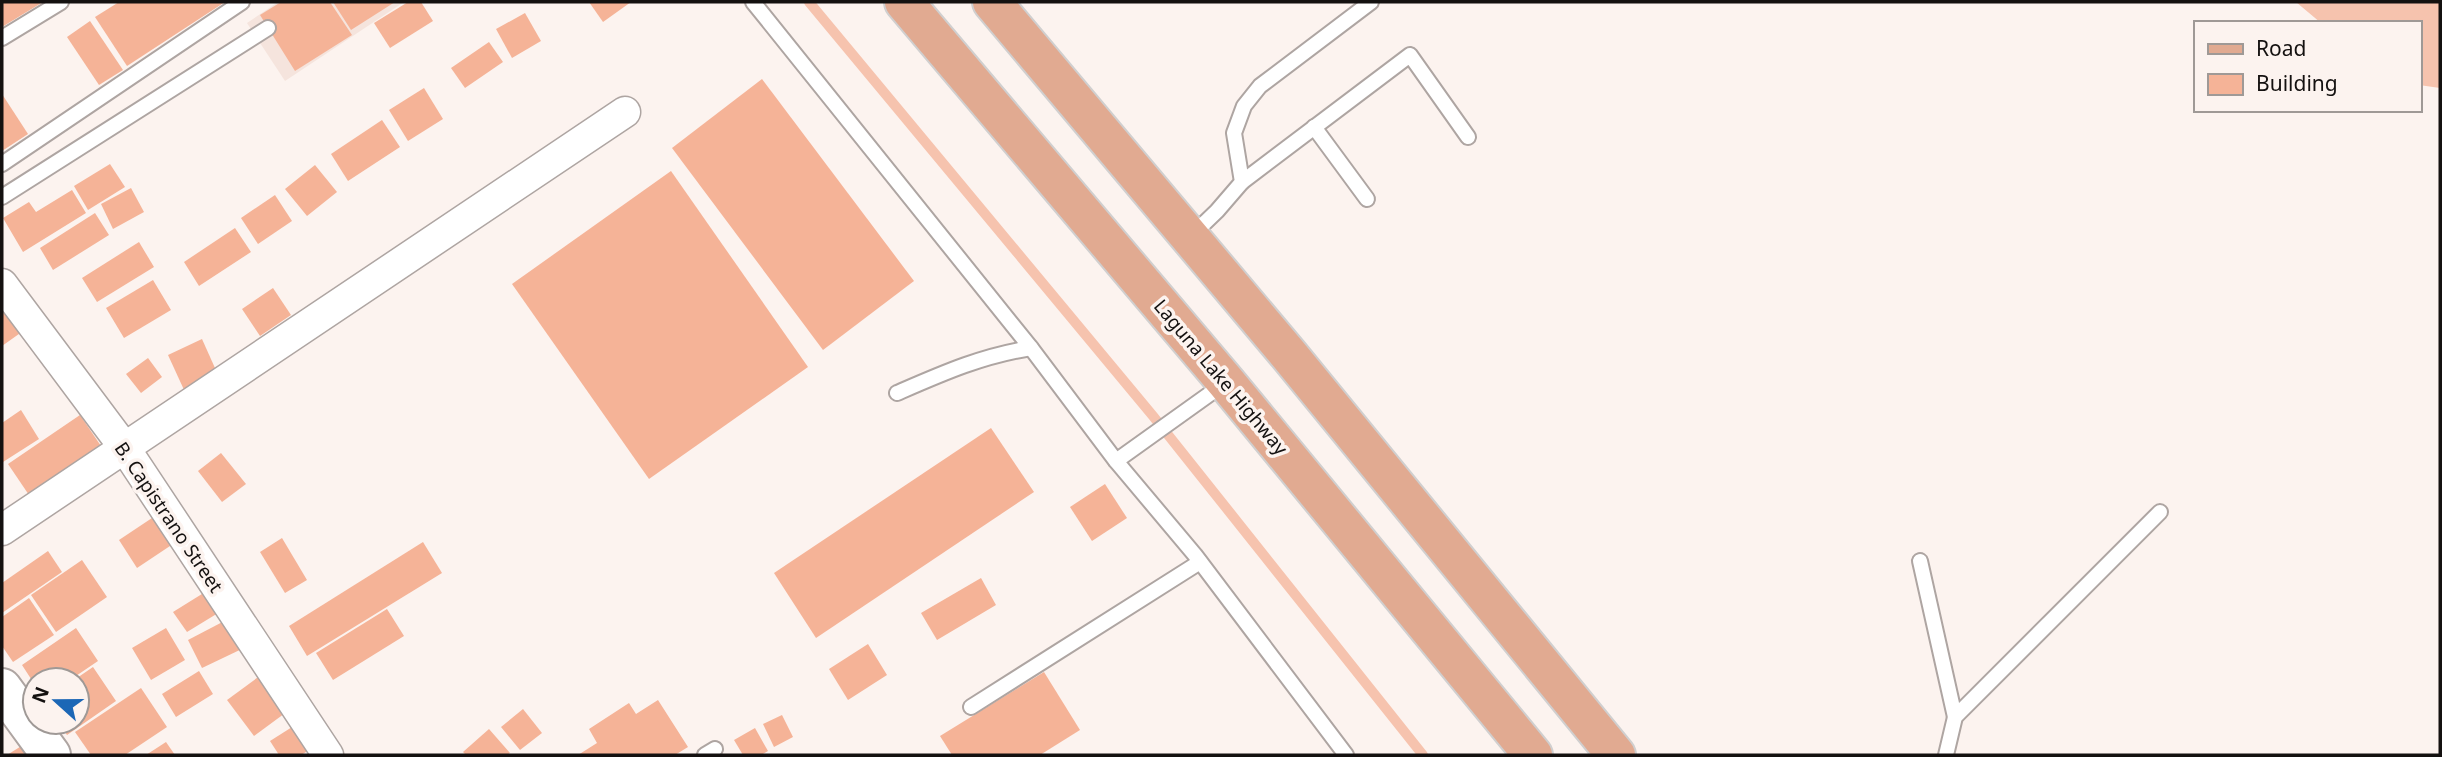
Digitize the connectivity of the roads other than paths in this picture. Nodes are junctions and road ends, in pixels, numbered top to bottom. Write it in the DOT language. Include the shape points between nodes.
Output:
graph roads {
  1 [pos="61,2"];
  2 [pos="242,2"];
  3 [pos="753,2"];
  4 [pos="904,2"];
  5 [pos="992,2"];
  6 [pos="1371,2"];
  7 [pos="268,28"];
  8 [pos="2,38"];
  9 [pos="625,112"];
  10 [pos="1314,127"];
  11 [pos="1468,137"];
  12 [pos="2,164"];
  13 [pos="1242,182"];
  14 [pos="2,197"];
  15 [pos="1367,199"];
  16 [pos="1190,237"];
  17 [pos="2,284"];
  18 [pos="1031,348"];
  19 [pos="1226,382"];
  20 [pos="897,394"];
  21 [pos="124,447"];
  22 [pos="1116,461"];
  23 [pos="2160,512"];
  24 [pos="2,530"];
  25 [pos="1920,561"];
  26 [pos="1200,562"];
  27 [pos="2,688"];
  28 [pos="971,707"];
  29 [pos="1955,717"];
  30 [pos="1523,752"];
  31 [pos="51,755"];
  32 [pos="327,755"];
  33 [pos="1346,755"];
  34 [pos="1616,755"];
  35 [pos="1946,755"];
  1 -- 8 [label="lane"];
  2 -- 12 [label="lane"];
  3 -- 18 [label="lane"];
  4 -- 19 [label="main road, Laguna Lake Highway"];
  5 -- 16 [label="main road"];
  6 -- 13 [label="lane" via="1260,86 1244,106 1234,133"];
  7 -- 14 [label="lane"];
  9 -- 21 [label="street"];
  10 -- 11 [label="lane" via="1410,54"];
  10 -- 13 [label="lane"];
  10 -- 15 [label="lane"];
  13 -- 16 [label="lane"];
  16 -- 34 [label="main road"];
  17 -- 21 [label="street, B. Capistrano Street"];
  18 -- 20 [label="lane" via="951,369"];
  18 -- 22 [label="lane"];
  19 -- 22 [label="lane"];
  19 -- 30 [label="main road, Laguna Lake Highway"];
  21 -- 24 [label="street"];
  21 -- 32 [label="street, B. Capistrano Street"];
  22 -- 26 [label="lane"];
  23 -- 29 [label="lane"];
  25 -- 29 [label="lane"];
  26 -- 28 [label="lane"];
  26 -- 33 [label="lane"];
  27 -- 31 [label="main road"];
  29 -- 35 [label="lane"];
}
